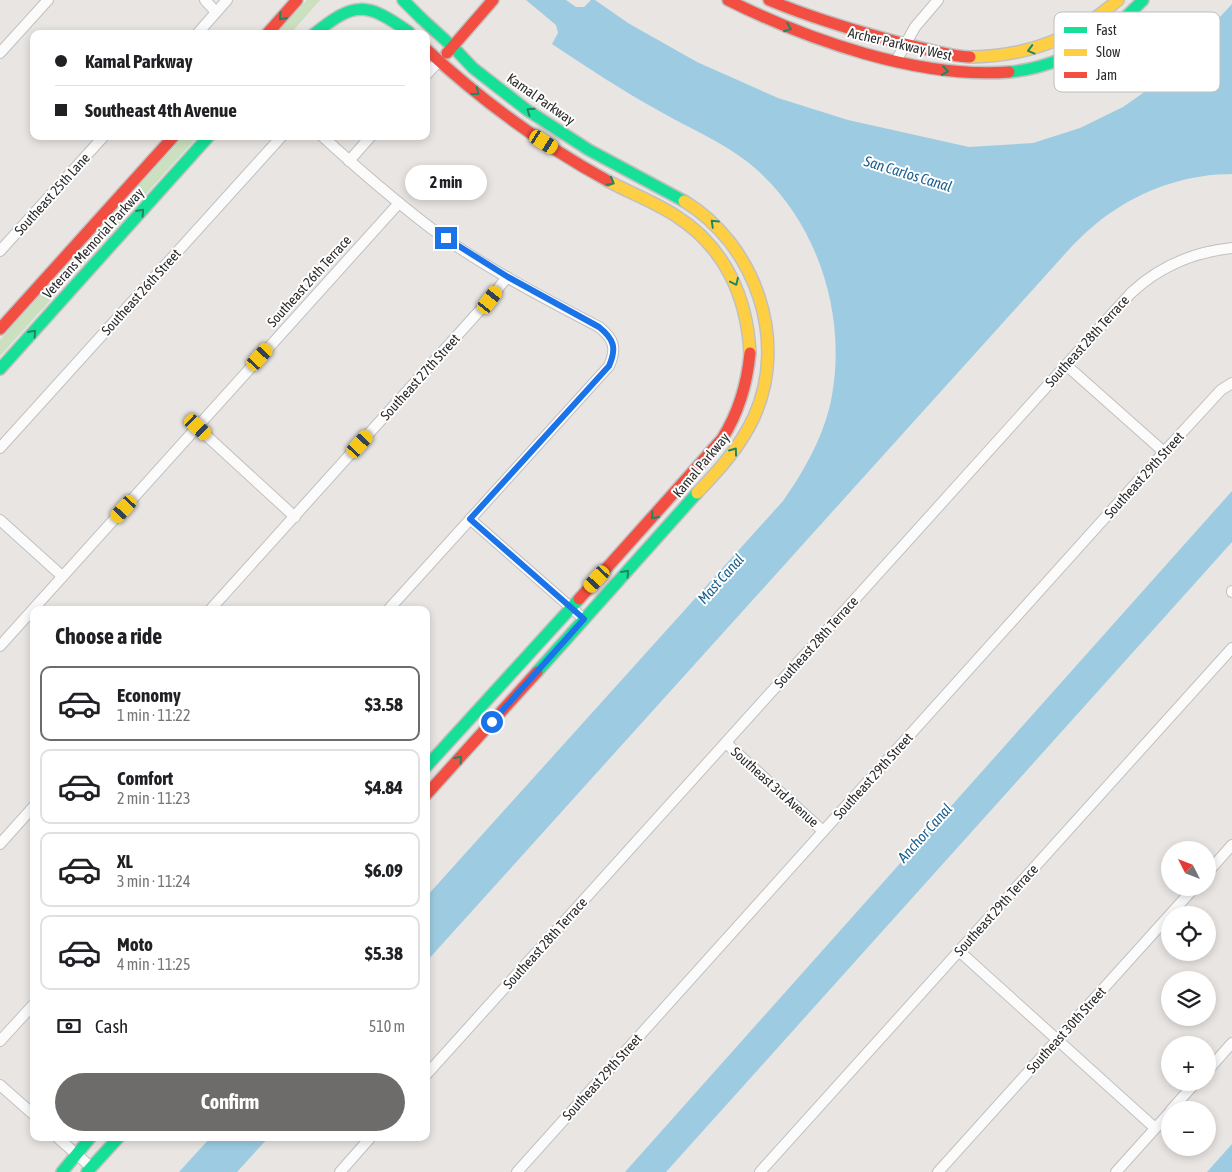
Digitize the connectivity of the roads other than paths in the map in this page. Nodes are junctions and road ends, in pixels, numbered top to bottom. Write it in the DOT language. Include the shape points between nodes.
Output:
graph roads {
  1 [pos="48,0"];
  2 [pos="205,0"];
  3 [pos="227,0"];
  4 [pos="297,0"];
  5 [pos="403,0"];
  6 [pos="493,0"];
  7 [pos="728,0"];
  8 [pos="765,0"];
  9 [pos="769,0"];
  10 [pos="938,0"];
  11 [pos="1118,0"];
  12 [pos="1143,0"];
  13 [pos="216,12"];
  14 [pos="1105,12"];
  15 [pos="1130,12"];
  16 [pos="759,15"];
  17 [pos="314,20"];
  18 [pos="200,30"];
  19 [pos="271,30"];
  20 [pos="305,30"];
  21 [pos="318,30"];
  22 [pos="407,30"];
  23 [pos="1054,42"];
  24 [pos="904,44"];
  25 [pos="453,46"];
  26 [pos="0,53"];
  27 [pos="430,53"];
  28 [pos="439,61"];
  29 [pos="896,61"];
  30 [pos="1054,61"];
  31 [pos="430,71"];
  32 [pos="100,140"];
  33 [pos="170,140"];
  34 [pos="205,140"];
  35 [pos="214,140"];
  36 [pos="278,140"];
  37 [pos="326,140"];
  38 [pos="367,140"];
  39 [pos="194,153"];
  40 [pos="349,161"];
  41 [pos="399,203"];
  42 [pos="1232,248"];
  43 [pos="0,251"];
  44 [pos="508,277"];
  45 [pos="0,329"];
  46 [pos="1066,365"];
  47 [pos="0,369"];
  48 [pos="1232,383"];
  49 [pos="198,427"];
  50 [pos="0,448"];
  51 [pos="1164,452"];
  52 [pos="294,517"];
  53 [pos="470,519"];
  54 [pos="0,520"];
  55 [pos="62,576"];
  56 [pos="35,606"];
  57 [pos="214,606"];
  58 [pos="392,606"];
  59 [pos="571,608"];
  60 [pos="30,612"];
  61 [pos="584,619"];
  62 [pos="0,646"];
  63 [pos="1232,648"];
  64 [pos="726,743"];
  65 [pos="430,764"];
  66 [pos="430,791"];
  67 [pos="30,810"];
  68 [pos="823,831"];
  69 [pos="0,844"];
  70 [pos="1232,845"];
  71 [pos="1216,863"];
  72 [pos="1187,896"];
  73 [pos="958,951"];
  74 [pos="30,1008"];
  75 [pos="1057,1040"];
  76 [pos="0,1041"];
  77 [pos="1232,1043"];
  78 [pos="1216,1061"];
  79 [pos="430,1071"];
  80 [pos="0,1084"];
  81 [pos="1188,1091"];
  82 [pos="1180,1101"];
  83 [pos="30,1111"];
  84 [pos="1161,1122"];
  85 [pos="1155,1128"];
  86 [pos="62,1141"];
  87 [pos="87,1141"];
  88 [pos="115,1141"];
  89 [pos="367,1141"];
  90 [pos="76,1153"];
  91 [pos="89,1169"];
  92 [pos="56,1172"];
  93 [pos="62,1172"];
  94 [pos="340,1172"];
  95 [pos="517,1172"];
  96 [pos="760,1172"];
  97 [pos="938,1172"];
  98 [pos="1116,1172"];
  1 -- 26 [label="street"];
  2 -- 13 [label="street"];
  3 -- 13 [label="street"];
  4 -- 19 [label="main road, one-way"];
  5 -- 25 [label="main road, Kamal Parkway"];
  6 -- 25 [label="main road"];
  7 -- 16 [label="main road, Archer Parkway West"];
  8 -- 16 [label="street"];
  9 -- 24 [label="main road, Archer Parkway West" via="828,24"];
  10 -- 24 [label="street"];
  11 -- 14 [label="main road, Archer Parkway West, one-way"];
  15 -- 12 [label="main road, Archer Parkway West, one-way"];
  13 -- 18 [label="street"];
  16 -- 29 [label="main road, Archer Parkway West, one-way" via="805,34"];
  17 -- 20 [label="main road"];
  21 -- 22 [label="main road" via="338,9 361,1 384,9"];
  23 -- 24 [label="main road, Archer Parkway West, one-way" via="1025,52 985,57 938,53"];
  24 -- 29 [label="street"];
  25 -- 28 [label="main road"];
  61 -- 25 [label="main road, Kamal Parkway, one-way" via="732,455 746,434 765,380 768,346 764,314 755,284 740,255 706,216 678,197 562,134 485,77"];
  27 -- 28 [label="main road, Kamal Parkway"];
  28 -- 31 [label="street"];
  28 -- 59 [label="main road, Kamal Parkway, one-way" via="544,142 676,216 699,234 730,271 743,302 750,352 746,385 726,433"];
  29 -- 30 [label="main road, Archer Parkway West, one-way" via="962,74 1027,70"];
  32 -- 43 [label="street, Southeast 25th Lane"];
  33 -- 45 [label="main road, Veterans Memorial Parkway"];
  34 -- 39 [label="main road, Veterans Memorial Parkway"];
  35 -- 39 [label="main road"];
  36 -- 50 [label="street, Southeast 26th Street"];
  37 -- 40 [label="street"];
  38 -- 40 [label="street"];
  47 -- 39 [label="main road, Veterans Memorial Parkway, one-way"];
  40 -- 41 [label="street"];
  41 -- 44 [label="street" via="463,250"];
  41 -- 49 [label="street, Southeast 26th Terrace"];
  42 -- 46 [label="street, Southeast 28th Terrace" via="1193,255 1149,278 1131,293"];
  44 -- 52 [label="street, Southeast 27th Street"];
  44 -- 53 [label="street" via="599,327 608,334 614,346 613,356 609,366"];
  46 -- 51 [label="street"];
  46 -- 64 [label="street, Southeast 28th Terrace"];
  48 -- 51 [label="street, Southeast 29th Street" via="1220,390"];
  49 -- 52 [label="street"];
  49 -- 55 [label="street, Southeast 26th Terrace"];
  51 -- 68 [label="street, Southeast 29th Street"];
  52 -- 57 [label="street, Southeast 27th Street"];
  53 -- 58 [label="street"];
  53 -- 59 [label="street"];
  54 -- 55 [label="street"];
  55 -- 56 [label="street, Southeast 26th Terrace"];
  59 -- 61 [label="street"];
  59 -- 65 [label="main road, Kamal Parkway"];
  60 -- 62 [label="street, Southeast 26th Terrace"];
  66 -- 61 [label="main road, Kamal Parkway, one-way"];
  63 -- 73 [label="street, Southeast 29th Terrace"];
  64 -- 68 [label="street, Southeast 3rd Avenue"];
  64 -- 79 [label="street, Southeast 28th Terrace"];
  67 -- 69 [label="street"];
  68 -- 95 [label="street, Southeast 29th Street"];
  70 -- 71 [label="street"];
  72 -- 75 [label="street, Southeast 30th Street"];
  73 -- 75 [label="street"];
  73 -- 96 [label="street, Southeast 29th Terrace"];
  74 -- 76 [label="street"];
  75 -- 85 [label="street"];
  75 -- 97 [label="street, Southeast 30th Street"];
  77 -- 78 [label="street"];
  80 -- 83 [label="street"];
  81 -- 82 [label="street"];
  84 -- 85 [label="street"];
  85 -- 98 [label="street"];
  86 -- 90 [label="street"];
  87 -- 90 [label="main road"];
  88 -- 91 [label="main road"];
  89 -- 94 [label="street"];
  90 -- 91 [label="street"];
  90 -- 92 [label="main road"];
  90 -- 93 [label="main road"];
}
